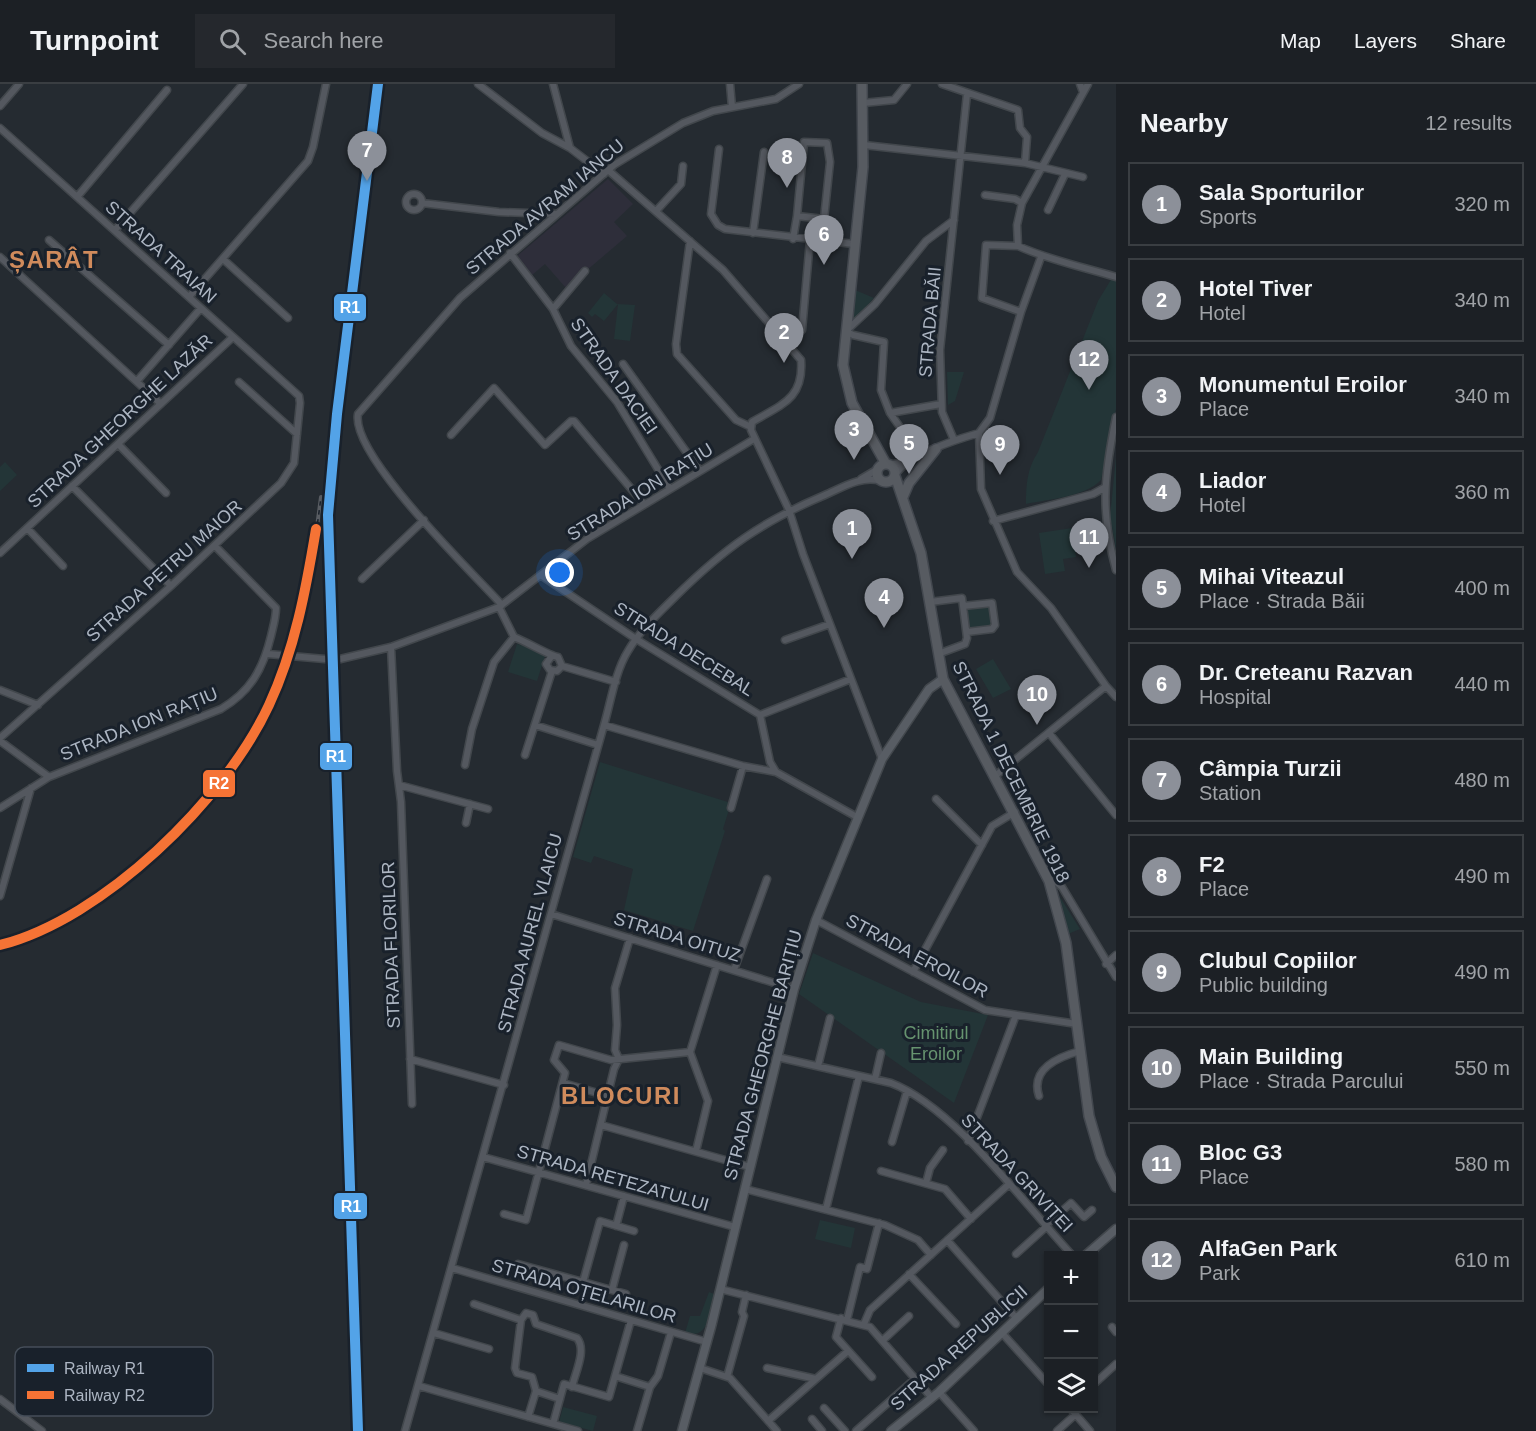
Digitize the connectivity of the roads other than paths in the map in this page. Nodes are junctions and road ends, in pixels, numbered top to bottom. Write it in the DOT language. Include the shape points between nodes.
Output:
graph roads {
  1 [pos="19,84"];
  2 [pos="243,84"];
  3 [pos="326,84"];
  4 [pos="478,84"];
  5 [pos="554,84"];
  6 [pos="730,84"];
  7 [pos="799,84"];
  8 [pos="862,84"];
  9 [pos="907,84"];
  10 [pos="942,84"];
  11 [pos="1080,84"];
  12 [pos="1088,84"];
  13 [pos="166,90"];
  14 [pos="1083,92"];
  15 [pos="967,94"];
  16 [pos="863,103"];
  17 [pos="0,106"];
  18 [pos="732,107"];
  19 [pos="0,128"];
  20 [pos="864,145"];
  21 [pos="570,148"];
  22 [pos="719,149"];
  23 [pos="764,152"];
  24 [pos="961,157"];
  25 [pos="1025,163"];
  26 [pos="1041,165"];
  27 [pos="682,166"];
  28 [pos="606,172"];
  29 [pos="1065,174"];
  30 [pos="1083,177"];
  31 [pos="985,195"];
  32 [pos="77,197"];
  33 [pos="422,203"];
  34 [pos="1022,203"];
  35 [pos="1048,210"];
  36 [pos="656,211"];
  37 [pos="556,214"];
  38 [pos="796,216"];
  39 [pos="954,220"];
  40 [pos="115,230"];
  41 [pos="753,233"];
  42 [pos="793,239"];
  43 [pos="49,240"];
  44 [pos="810,240"];
  45 [pos="690,241"];
  46 [pos="854,244"];
  47 [pos="1018,246"];
  48 [pos="510,253"];
  49 [pos="1041,256"];
  50 [pos="0,257"];
  51 [pos="223,259"];
  52 [pos="585,271"];
  53 [pos="1116,277"];
  54 [pos="189,297"];
  55 [pos="201,308"];
  56 [pos="552,309"];
  57 [pos="1020,312"];
  58 [pos="288,318"];
  59 [pos="846,331"];
  60 [pos="233,337"];
  61 [pos="789,343"];
  62 [pos="169,345"];
  63 [pos="623,364"];
  64 [pos="137,381"];
  65 [pos="239,382"];
  66 [pos="299,399"];
  67 [pos="161,404"];
  68 [pos="941,404"];
  69 [pos="890,413"];
  70 [pos="1116,417"];
  71 [pos="751,427"];
  72 [pos="902,430"];
  73 [pos="979,433"];
  74 [pos="297,435"];
  75 [pos="451,435"];
  76 [pos="754,439"];
  77 [pos="954,440"];
  78 [pos="118,444"];
  79 [pos="936,449"];
  80 [pos="910,460"];
  81 [pos="883,466"];
  82 [pos="700,471"];
  83 [pos="895,475"];
  84 [pos="858,481"];
  85 [pos="882,482"];
  86 [pos="72,486"];
  87 [pos="1104,488"];
  88 [pos="670,489"];
  89 [pos="166,493"];
  90 [pos="903,497"];
  91 [pos="644,504"];
  92 [pos="789,510"];
  93 [pos="907,510"];
  94 [pos="424,520"];
  95 [pos="993,521"];
  96 [pos="27,528"];
  97 [pos="215,546"];
  98 [pos="0,553"];
  99 [pos="63,566"];
  100 [pos="1116,570"];
  101 [pos="542,576"];
  102 [pos="362,579"];
  103 [pos="171,586"];
  104 [pos="930,602"];
  105 [pos="501,606"];
  106 [pos="963,606"];
  107 [pos="830,624"];
  108 [pos="967,632"];
  109 [pos="514,637"];
  110 [pos="636,639"];
  111 [pos="785,640"];
  112 [pos="391,647"];
  113 [pos="268,654"];
  114 [pos="938,654"];
  115 [pos="551,657"];
  116 [pos="562,666"];
  117 [pos="552,671"];
  118 [pos="851,679"];
  119 [pos="944,679"];
  120 [pos="616,682"];
  121 [pos="1116,684"];
  122 [pos="1108,687"];
  123 [pos="0,690"];
  124 [pos="1116,697"];
  125 [pos="38,705"];
  126 [pos="760,715"];
  127 [pos="604,724"];
  128 [pos="535,725"];
  129 [pos="1049,733"];
  130 [pos="0,739"];
  131 [pos="598,745"];
  132 [pos="525,755"];
  133 [pos="882,759"];
  134 [pos="465,765"];
  135 [pos="743,766"];
  136 [pos="776,772"];
  137 [pos="995,776"];
  138 [pos="49,777"];
  139 [pos="399,784"];
  140 [pos="31,788"];
  141 [pos="936,799"];
  142 [pos="470,804"];
  143 [pos="0,808"];
  144 [pos="731,808"];
  145 [pos="488,809"];
  146 [pos="1015,812"];
  147 [pos="1116,815"];
  148 [pos="857,816"];
  149 [pos="466,823"];
  150 [pos="982,845"];
  151 [pos="767,879"];
  152 [pos="1049,881"];
  153 [pos="0,896"];
  154 [pos="551,914"];
  155 [pos="816,920"];
  156 [pos="630,938"];
  157 [pos="1116,955"];
  158 [pos="1106,964"];
  159 [pos="717,965"];
  160 [pos="735,970"];
  161 [pos="913,972"];
  162 [pos="1116,977"];
  163 [pos="794,989"];
  164 [pos="1016,1015"];
  165 [pos="830,1018"];
  166 [pos="1077,1024"];
  167 [pos="1080,1051"];
  168 [pos="690,1052"];
  169 [pos="881,1053"];
  170 [pos="777,1057"];
  171 [pos="411,1059"];
  172 [pos="620,1059"];
  173 [pos="818,1066"];
  174 [pos="859,1076"];
  175 [pos="875,1079"];
  176 [pos="563,1083"];
  177 [pos="504,1085"];
  178 [pos="907,1091"];
  179 [pos="608,1096"];
  180 [pos="1039,1096"];
  181 [pos="412,1104"];
  182 [pos="601,1125"];
  183 [pos="968,1141"];
  184 [pos="892,1142"];
  185 [pos="943,1150"];
  186 [pos="696,1151"];
  187 [pos="483,1157"];
  188 [pos="750,1167"];
  189 [pos="882,1171"];
  190 [pos="540,1173"];
  191 [pos="926,1183"];
  192 [pos="586,1185"];
  193 [pos="1008,1185"];
  194 [pos="1116,1187"];
  195 [pos="745,1189"];
  196 [pos="624,1196"];
  197 [pos="826,1209"];
  198 [pos="1092,1210"];
  199 [pos="504,1214"];
  200 [pos="971,1219"];
  201 [pos="879,1223"];
  202 [pos="616,1226"];
  203 [pos="1045,1226"];
  204 [pos="735,1227"];
  205 [pos="1116,1229"];
  206 [pos="634,1231"];
  207 [pos="947,1240"];
  208 [pos="624,1245"];
  209 [pos="1068,1251"];
  210 [pos="1090,1251"];
  211 [pos="1016,1254"];
  212 [pos="931,1255"];
  213 [pos="519,1264"];
  214 [pos="452,1269"];
  215 [pos="909,1274"];
  216 [pos="583,1282"];
  217 [pos="720,1289"];
  218 [pos="612,1290"];
  219 [pos="1044,1293"];
  220 [pos="626,1294"];
  221 [pos="746,1295"];
  222 [pos="474,1304"];
  223 [pos="909,1316"];
  224 [pos="844,1319"];
  225 [pos="1017,1319"];
  226 [pos="521,1320"];
  227 [pos="631,1320"];
  228 [pos="864,1324"];
  229 [pos="956,1324"];
  230 [pos="434,1332"];
  231 [pos="671,1332"];
  232 [pos="1002,1333"];
  233 [pos="882,1341"];
  234 [pos="707,1342"];
  235 [pos="489,1349"];
  236 [pos="848,1351"];
  237 [pos="1116,1364"];
  238 [pos="700,1368"];
  239 [pos="767,1368"];
  240 [pos="615,1376"];
  241 [pos="727,1377"];
  242 [pos="872,1377"];
  243 [pos="816,1379"];
  244 [pos="915,1379"];
  245 [pos="1044,1380"];
  246 [pos="1098,1380"];
  247 [pos="419,1386"];
  248 [pos="572,1387"];
  249 [pos="650,1387"];
  250 [pos="536,1391"];
  251 [pos="935,1395"];
  252 [pos="0,1399"];
  253 [pos="560,1399"];
  254 [pos="824,1408"];
  255 [pos="15,1410"];
  256 [pos="1076,1414"];
  257 [pos="22,1416"];
  258 [pos="528,1417"];
  259 [pos="812,1419"];
  260 [pos="768,1421"];
  261 [pos="553,1424"];
  262 [pos="42,1431"];
  263 [pos="405,1431"];
  264 [pos="578,1431"];
  265 [pos="637,1431"];
  266 [pos="682,1431"];
  267 [pos="777,1431"];
  268 [pos="822,1431"];
  269 [pos="845,1431"];
  270 [pos="856,1431"];
  271 [pos="891,1431"];
  272 [pos="974,1431"];
  273 [pos="1058,1431"];
  274 [pos="1090,1431"];
  1 -- 17 [label="street"];
  2 -- 40 [label="street"];
  3 -- 51 [label="street" via="308,161"];
  4 -- 21 [label="street" via="542,134"];
  5 -- 21 [label="street"];
  6 -- 18 [label="street"];
  7 -- 18 [label="street, STRADA AVRAM IANCU" via="776,99"];
  8 -- 16 [label="main road"];
  9 -- 16 [label="street" via="898,97 889,101"];
  10 -- 15 [label="street"];
  11 -- 14 [label="street"];
  12 -- 14 [label="street"];
  13 -- 32 [label="street"];
  14 -- 26 [label="street"];
  15 -- 24 [label="street, STRADA BĂII"];
  15 -- 25 [label="street" via="1018,110 1020,128 1027,137"];
  16 -- 20 [label="main road"];
  18 -- 28 [label="street, STRADA AVRAM IANCU" via="683,123"];
  19 -- 32 [label="street, STRADA TRAIAN"];
  20 -- 24 [label="street"];
  20 -- 46 [label="main road"];
  21 -- 28 [label="street"];
  22 -- 41 [label="street" via="711,214 725,229"];
  23 -- 41 [label="street"];
  24 -- 25 [label="street"];
  24 -- 39 [label="street, STRADA BĂII"];
  25 -- 26 [label="street"];
  26 -- 29 [label="street"];
  26 -- 34 [label="street"];
  27 -- 36 [label="street" via="681,184"];
  28 -- 36 [label="street"];
  28 -- 37 [label="street, STRADA AVRAM IANCU"];
  29 -- 30 [label="street"];
  29 -- 35 [label="street"];
  31 -- 34 [label="street" via="1015,198"];
  32 -- 40 [label="street, STRADA TRAIAN"];
  33 -- 37 [label="street"];
  34 -- 47 [label="street"];
  36 -- 45 [label="street"];
  37 -- 48 [label="street, STRADA AVRAM IANCU"];
  38 -- 38 [label="street" via="824,219 830,164 827,143 804,141"];
  38 -- 42 [label="street"];
  39 -- 59 [label="street" via="926,241 875,304"];
  39 -- 68 [label="street, STRADA BĂII" via="940,350"];
  40 -- 54 [label="street, STRADA TRAIAN"];
  41 -- 42 [label="street"];
  42 -- 44 [label="street"];
  43 -- 62 [label="street"];
  44 -- 46 [label="street"];
  44 -- 61 [label="street" via="802,330"];
  45 -- 61 [label="street" via="723,270"];
  45 -- 71 [label="street" via="677,354 736,420"];
  46 -- 59 [label="main road"];
  47 -- 49 [label="street"];
  47 -- 57 [label="street" via="986,245 982,298"];
  48 -- 56 [label="street, STRADA DACIEI"];
  48 -- 94 [label="street, STRADA AVRAM IANCU" via="441,317 367,401 357,421 378,466"];
  49 -- 53 [label="street"];
  49 -- 57 [label="street"];
  50 -- 64 [label="street"];
  51 -- 54 [label="street"];
  51 -- 58 [label="street"];
  52 -- 56 [label="street"];
  54 -- 55 [label="street, STRADA TRAIAN"];
  55 -- 60 [label="street, STRADA TRAIAN"];
  55 -- 62 [label="street"];
  56 -- 88 [label="street, STRADA DACIEI" via="571,346 617,402"];
  57 -- 73 [label="street" via="990,418"];
  59 -- 69 [label="street" via="884,342 881,390"];
  59 -- 81 [label="main road" via="844,376 852,403"];
  60 -- 66 [label="street, STRADA TRAIAN"];
  60 -- 67 [label="street, STRADA GHEORGHE LAZĂR"];
  61 -- 71 [label="street" via="801,360 796,393 752,422"];
  62 -- 64 [label="street"];
  63 -- 82 [label="street"];
  64 -- 67 [label="street"];
  65 -- 74 [label="street"];
  66 -- 74 [label="street, STRADA PETRU MAIOR"];
  67 -- 78 [label="street, STRADA GHEORGHE LAZĂR"];
  68 -- 69 [label="street"];
  68 -- 77 [label="street, STRADA BĂII"];
  69 -- 72 [label="street"];
  70 -- 87 [label="street"];
  71 -- 76 [label="street"];
  73 -- 77 [label="street"];
  73 -- 95 [label="street" via="981,489"];
  74 -- 97 [label="street, STRADA PETRU MAIOR" via="294,464 288,475"];
  75 -- 91 [label="street" via="494,388 546,445 574,421"];
  76 -- 82 [label="street, STRADA ION RAȚIU"];
  76 -- 92 [label="street"];
  77 -- 79 [label="street"];
  78 -- 86 [label="street, STRADA GHEORGHE LAZĂR"];
  78 -- 89 [label="street"];
  79 -- 80 [label="street"];
  79 -- 90 [label="main road"];
  80 -- 81 [label="street"];
  80 -- 83 [label="street"];
  81 -- 83 [label="main road, STRADA 1 DECEMBRIE 1918"];
  81 -- 84 [label="street, STRADA AUREL VLAICU"];
  81 -- 85 [label="main road" via="877,475"];
  82 -- 88 [label="street, STRADA ION RAȚIU"];
  83 -- 85 [label="main road" via="888,483"];
  83 -- 90 [label="main road, STRADA 1 DECEMBRIE 1918"];
  84 -- 85 [label="street"];
  84 -- 92 [label="street, STRADA AUREL VLAICU"];
  85 -- 93 [label="main road, STRADA 1 DECEMBRIE 1918"];
  86 -- 96 [label="street, STRADA GHEORGHE LAZĂR"];
  86 -- 103 [label="street"];
  87 -- 95 [label="street"];
  87 -- 100 [label="street" via="1108,540"];
  88 -- 91 [label="street, STRADA ION RAȚIU"];
  90 -- 93 [label="main road, STRADA 1 DECEMBRIE 1918"];
  91 -- 101 [label="street, STRADA ION RAȚIU" via="587,539"];
  92 -- 107 [label="street"];
  92 -- 110 [label="street, STRADA AUREL VLAICU" via="710,562"];
  93 -- 104 [label="main road, STRADA 1 DECEMBRIE 1918" via="921,553"];
  94 -- 102 [label="street"];
  94 -- 105 [label="street"];
  95 -- 122 [label="street" via="1017,572 1050,608"];
  96 -- 98 [label="street, STRADA GHEORGHE LAZĂR"];
  96 -- 99 [label="street"];
  97 -- 103 [label="street, STRADA PETRU MAIOR"];
  97 -- 113 [label="street" via="276,608"];
  101 -- 105 [label="street, STRADA ION RAȚIU"];
  101 -- 110 [label="street, STRADA DECEBAL"];
  103 -- 125 [label="street, STRADA PETRU MAIOR"];
  104 -- 106 [label="street" via="962,598"];
  104 -- 114 [label="main road, STRADA 1 DECEMBRIE 1918"];
  105 -- 109 [label="street"];
  105 -- 112 [label="street, STRADA ION RAȚIU"];
  106 -- 108 [label="street"];
  106 -- 108 [label="street" via="992,603 992,629"];
  107 -- 111 [label="street"];
  107 -- 118 [label="street"];
  108 -- 114 [label="street" via="965,644"];
  109 -- 115 [label="street" via="537,646"];
  109 -- 134 [label="street" via="494,662 472,729"];
  110 -- 120 [label="street, STRADA AUREL VLAICU" via="626,653"];
  110 -- 126 [label="street, STRADA DECEBAL"];
  112 -- 113 [label="street, STRADA ION RAȚIU" via="336,660"];
  112 -- 139 [label="street, STRADA FLORILOR"];
  113 -- 138 [label="street, STRADA ION RAȚIU" via="243,693 221,709"];
  114 -- 119 [label="main road, STRADA 1 DECEMBRIE 1918"];
  115 -- 116 [label="street" via="560,658"];
  115 -- 117 [label="street" via="546,664"];
  116 -- 117 [label="street"];
  116 -- 120 [label="street"];
  117 -- 128 [label="street"];
  118 -- 126 [label="street"];
  118 -- 133 [label="street"];
  119 -- 133 [label="street, STRADA GHEORGHE BARIȚIU" via="929,689"];
  119 -- 137 [label="main road, STRADA 1 DECEMBRIE 1918"];
  120 -- 127 [label="street, STRADA AUREL VLAICU"];
  121 -- 122 [label="street"];
  122 -- 124 [label="street"];
  122 -- 129 [label="street"];
  123 -- 125 [label="street"];
  125 -- 130 [label="street, STRADA PETRU MAIOR"];
  126 -- 136 [label="street, STRADA DECEBAL" via="770,762"];
  127 -- 131 [label="street, STRADA AUREL VLAICU"];
  127 -- 135 [label="street"];
  128 -- 131 [label="street"];
  128 -- 132 [label="street"];
  129 -- 137 [label="street"];
  129 -- 147 [label="street"];
  130 -- 138 [label="street"];
  131 -- 154 [label="street, STRADA AUREL VLAICU"];
  133 -- 148 [label="street, STRADA GHEORGHE BARIȚIU"];
  135 -- 136 [label="street"];
  135 -- 144 [label="street"];
  136 -- 148 [label="street"];
  137 -- 146 [label="main road, STRADA 1 DECEMBRIE 1918"];
  138 -- 140 [label="street, STRADA ION RAȚIU"];
  139 -- 142 [label="street"];
  139 -- 171 [label="street, STRADA FLORILOR"];
  140 -- 143 [label="street, STRADA ION RAȚIU"];
  140 -- 153 [label="street"];
  141 -- 150 [label="street"];
  142 -- 145 [label="street"];
  142 -- 149 [label="street"];
  146 -- 150 [label="street" via="992,826"];
  146 -- 152 [label="main road, STRADA 1 DECEMBRIE 1918"];
  148 -- 155 [label="street, STRADA GHEORGHE BARIȚIU"];
  150 -- 161 [label="street"];
  151 -- 160 [label="street"];
  152 -- 158 [label="street" via="1062,887"];
  152 -- 166 [label="main road, STRADA 1 DECEMBRIE 1918" via="1066,943"];
  154 -- 156 [label="street, STRADA OITUZ"];
  154 -- 177 [label="street, STRADA AUREL VLAICU"];
  155 -- 161 [label="street, STRADA EROILOR"];
  155 -- 163 [label="street, STRADA GHEORGHE BARIȚIU"];
  156 -- 159 [label="street, STRADA OITUZ"];
  156 -- 172 [label="street" via="615,988 615,1050"];
  157 -- 158 [label="street"];
  158 -- 162 [label="street"];
  159 -- 160 [label="street, STRADA OITUZ"];
  159 -- 168 [label="street"];
  160 -- 163 [label="street, STRADA OITUZ"];
  161 -- 164 [label="street, STRADA EROILOR" via="985,1010"];
  163 -- 170 [label="street, STRADA GHEORGHE BARIȚIU"];
  164 -- 166 [label="street, STRADA EROILOR"];
  164 -- 183 [label="street"];
  165 -- 173 [label="street"];
  166 -- 167 [label="main road, STRADA 1 DECEMBRIE 1918"];
  167 -- 180 [label="street" via="1059,1058 1038,1076"];
  167 -- 194 [label="main road, STRADA 1 DECEMBRIE 1918" via="1092,1129"];
  168 -- 172 [label="street"];
  168 -- 186 [label="street" via="708,1101"];
  169 -- 175 [label="street"];
  170 -- 173 [label="street, STRADA GRIVIȚEI"];
  170 -- 188 [label="street, STRADA GHEORGHE BARIȚIU"];
  171 -- 177 [label="street"];
  171 -- 181 [label="street, STRADA FLORILOR"];
  172 -- 176 [label="street" via="559,1044 555,1060 565,1073"];
  172 -- 179 [label="street"];
  173 -- 174 [label="street, STRADA GRIVIȚEI"];
  174 -- 175 [label="street, STRADA GRIVIȚEI"];
  174 -- 197 [label="street"];
  175 -- 178 [label="street, STRADA GRIVIȚEI"];
  176 -- 179 [label="street"];
  176 -- 190 [label="street"];
  177 -- 187 [label="street, STRADA AUREL VLAICU"];
  178 -- 183 [label="street, STRADA GRIVIȚEI" via="955,1125"];
  178 -- 184 [label="street"];
  179 -- 182 [label="street"];
  182 -- 186 [label="street"];
  182 -- 192 [label="street"];
  183 -- 193 [label="street, STRADA GRIVIȚEI"];
  185 -- 191 [label="street" via="930,1168"];
  186 -- 188 [label="street"];
  187 -- 190 [label="street, STRADA RETEZATULUI"];
  187 -- 214 [label="street, STRADA AUREL VLAICU"];
  188 -- 195 [label="street, STRADA GHEORGHE BARIȚIU"];
  189 -- 191 [label="street"];
  190 -- 192 [label="street, STRADA RETEZATULUI"];
  190 -- 199 [label="street" via="526,1220"];
  191 -- 200 [label="street" via="945,1189"];
  192 -- 196 [label="street, STRADA RETEZATULUI"];
  193 -- 200 [label="street"];
  193 -- 203 [label="street, STRADA GRIVIȚEI"];
  195 -- 197 [label="street"];
  195 -- 204 [label="street, STRADA GHEORGHE BARIȚIU"];
  196 -- 202 [label="street"];
  196 -- 204 [label="street, STRADA RETEZATULUI"];
  197 -- 201 [label="street"];
  198 -- 203 [label="street" via="1084,1216 1071,1203"];
  200 -- 207 [label="street"];
  201 -- 212 [label="street" via="905,1232"];
  201 -- 224 [label="street" via="867,1269 860,1267"];
  202 -- 206 [label="street"];
  202 -- 216 [label="street" via="600,1221"];
  203 -- 209 [label="street, STRADA GRIVIȚEI"];
  203 -- 211 [label="street"];
  204 -- 217 [label="street, STRADA GHEORGHE BARIȚIU"];
  205 -- 210 [label="street"];
  207 -- 212 [label="street"];
  207 -- 225 [label="street"];
  208 -- 218 [label="street"];
  212 -- 215 [label="street"];
  213 -- 216 [label="street"];
  214 -- 227 [label="street, STRADA OȚELARILOR"];
  214 -- 230 [label="street, STRADA AUREL VLAICU"];
  215 -- 228 [label="street" via="870,1310"];
  215 -- 229 [label="street"];
  216 -- 218 [label="street"];
  217 -- 221 [label="street"];
  217 -- 234 [label="street, STRADA GHEORGHE BARIȚIU"];
  218 -- 220 [label="street"];
  219 -- 225 [label="street, STRADA REPUBLICII"];
  221 -- 224 [label="street"];
  221 -- 241 [label="street"];
  222 -- 226 [label="street"];
  223 -- 233 [label="street"];
  224 -- 228 [label="street"];
  224 -- 236 [label="street" via="836,1337"];
  225 -- 232 [label="street, STRADA REPUBLICII"];
  226 -- 248 [label="street" via="523,1315 533,1315 536,1324 577,1338 581,1343"];
  226 -- 250 [label="street" via="514,1368 517,1373 532,1377"];
  227 -- 231 [label="street, STRADA OȚELARILOR"];
  227 -- 240 [label="street"];
  228 -- 233 [label="street"];
  230 -- 235 [label="street"];
  230 -- 247 [label="street, STRADA AUREL VLAICU"];
  231 -- 234 [label="street, STRADA OȚELARILOR"];
  231 -- 249 [label="street" via="658,1376"];
  232 -- 245 [label="street"];
  232 -- 251 [label="street, STRADA REPUBLICII"];
  233 -- 244 [label="street"];
  234 -- 238 [label="street, STRADA GHEORGHE BARIȚIU"];
  236 -- 242 [label="street"];
  236 -- 243 [label="street"];
  237 -- 246 [label="street"];
  238 -- 241 [label="street"];
  238 -- 266 [label="street, STRADA GHEORGHE BARIȚIU"];
  239 -- 243 [label="street"];
  240 -- 248 [label="street" via="609,1397"];
  240 -- 249 [label="street"];
  241 -- 260 [label="street"];
  243 -- 260 [label="street"];
  244 -- 251 [label="street"];
  244 -- 270 [label="street"];
  247 -- 258 [label="street"];
  247 -- 263 [label="street, STRADA AUREL VLAICU"];
  248 -- 253 [label="street" via="564,1384"];
  249 -- 265 [label="street"];
  250 -- 253 [label="street"];
  250 -- 258 [label="street"];
  251 -- 271 [label="street, STRADA REPUBLICII"];
  251 -- 272 [label="street"];
  252 -- 255 [label="street"];
  253 -- 261 [label="street"];
  254 -- 269 [label="street"];
  256 -- 273 [label="street"];
  256 -- 274 [label="street"];
  257 -- 262 [label="street"];
  258 -- 261 [label="street"];
  259 -- 268 [label="street"];
  260 -- 267 [label="street"];
  261 -- 264 [label="street"];
}
